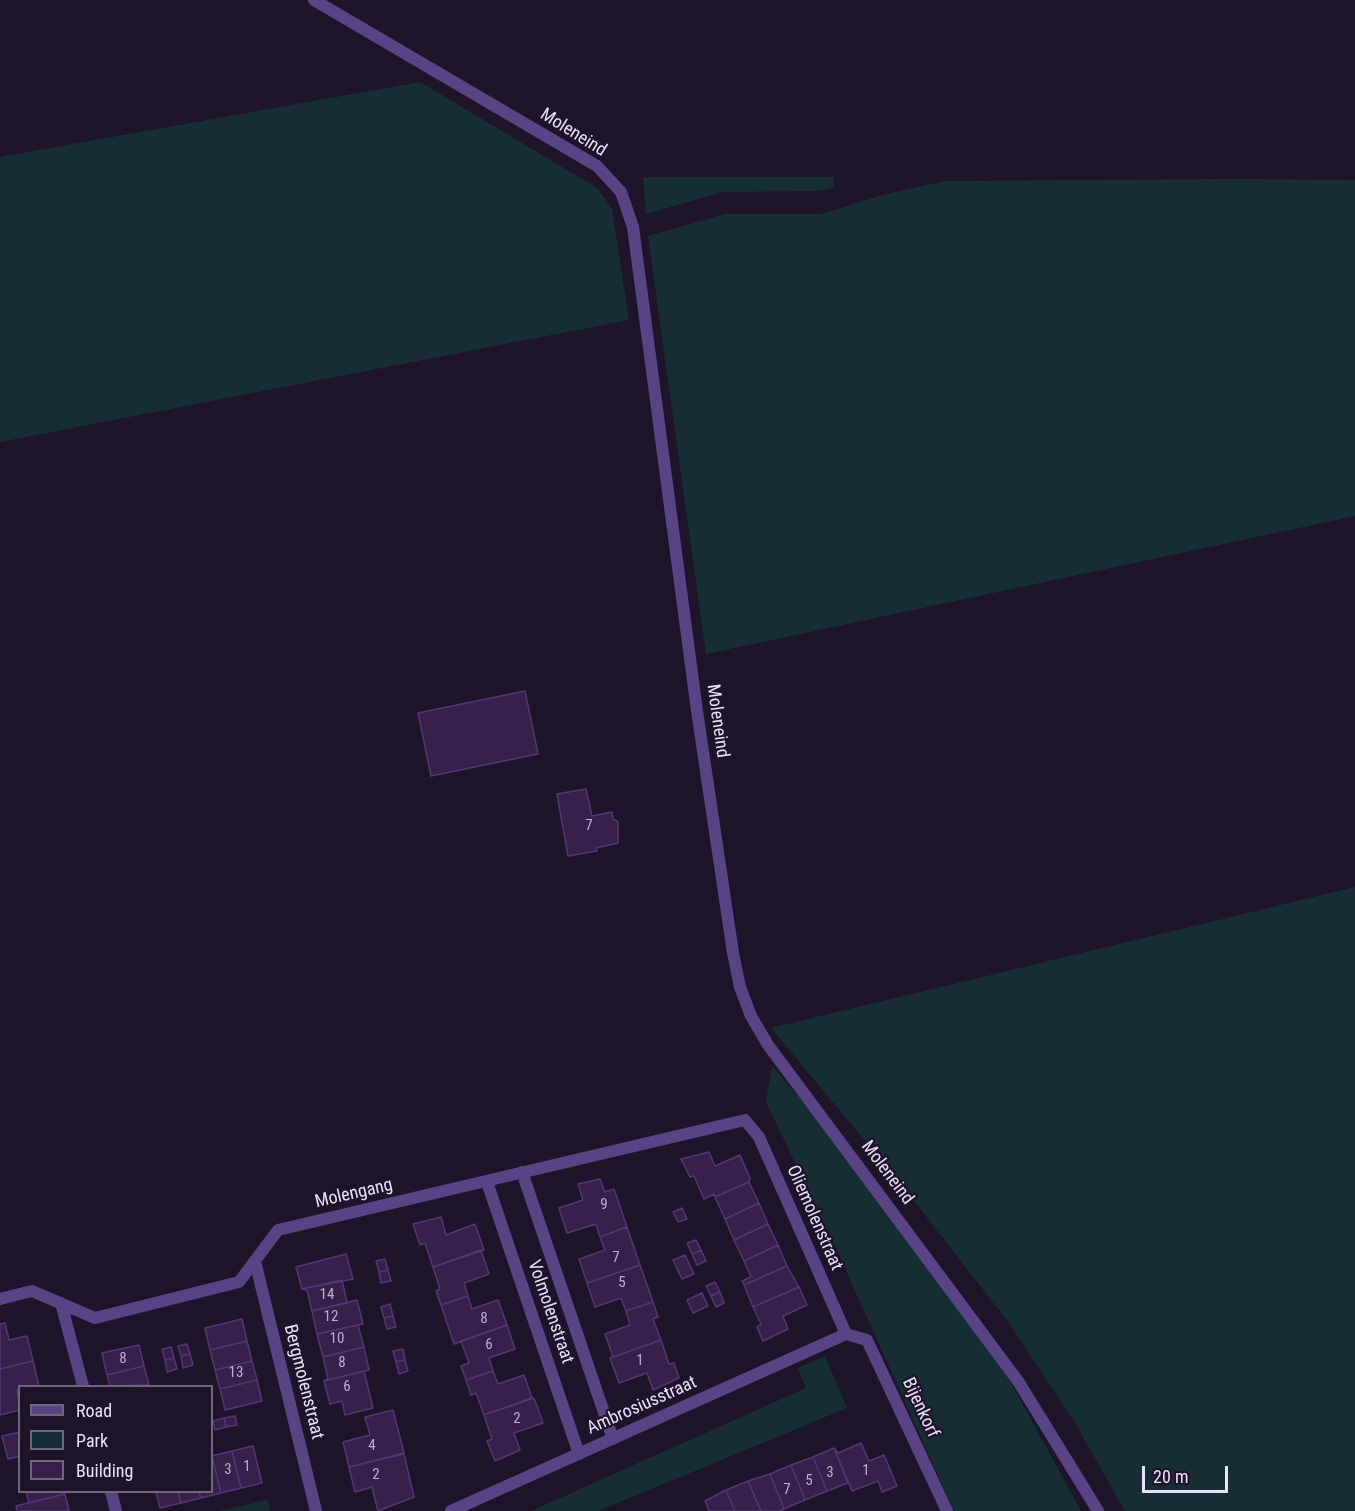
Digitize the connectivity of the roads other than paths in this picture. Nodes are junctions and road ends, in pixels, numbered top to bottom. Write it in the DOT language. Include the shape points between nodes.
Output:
graph roads {
  1 [pos="314,0"];
  2 [pos="745,1120"];
  3 [pos="522,1172"];
  4 [pos="487,1182"];
  5 [pos="255,1261"];
  6 [pos="0,1299"];
  7 [pos="61,1302"];
  8 [pos="846,1334"];
  9 [pos="83,1385"];
  10 [pos="613,1439"];
  11 [pos="579,1454"];
  12 [pos="112,1493"];
  13 [pos="116,1511"];
  14 [pos="316,1511"];
  15 [pos="452,1511"];
  16 [pos="947,1511"];
  17 [pos="1098,1511"];
  1 -- 17 [label="street, Moleneind" via="597,166 621,192 633,227 697,711 740,987 768,1045 1018,1381"];
  2 -- 3 [label="street, Molengang"];
  2 -- 8 [label="street, Oliemolenstraat" via="759,1137"];
  3 -- 4 [label="street, Molengang"];
  3 -- 10 [label="street, Volmolenstraat"];
  4 -- 5 [label="street, Molengang" via="278,1230"];
  4 -- 11 [label="street, Volmolenstraat"];
  5 -- 7 [label="street, Molengang" via="239,1282 95,1318"];
  5 -- 14 [label="street, Bergmolenstraat"];
  6 -- 7 [label="street, Molengang" via="32,1291"];
  7 -- 9 [label="street"];
  8 -- 10 [label="street, Ambrosiusstraat"];
  8 -- 16 [label="street, Bijenkorf" via="867,1340"];
  10 -- 11 [label="street, Ambrosiusstraat"];
  11 -- 15 [label="street, Ambrosiusstraat"];
  12 -- 13 [label="street"];
}
